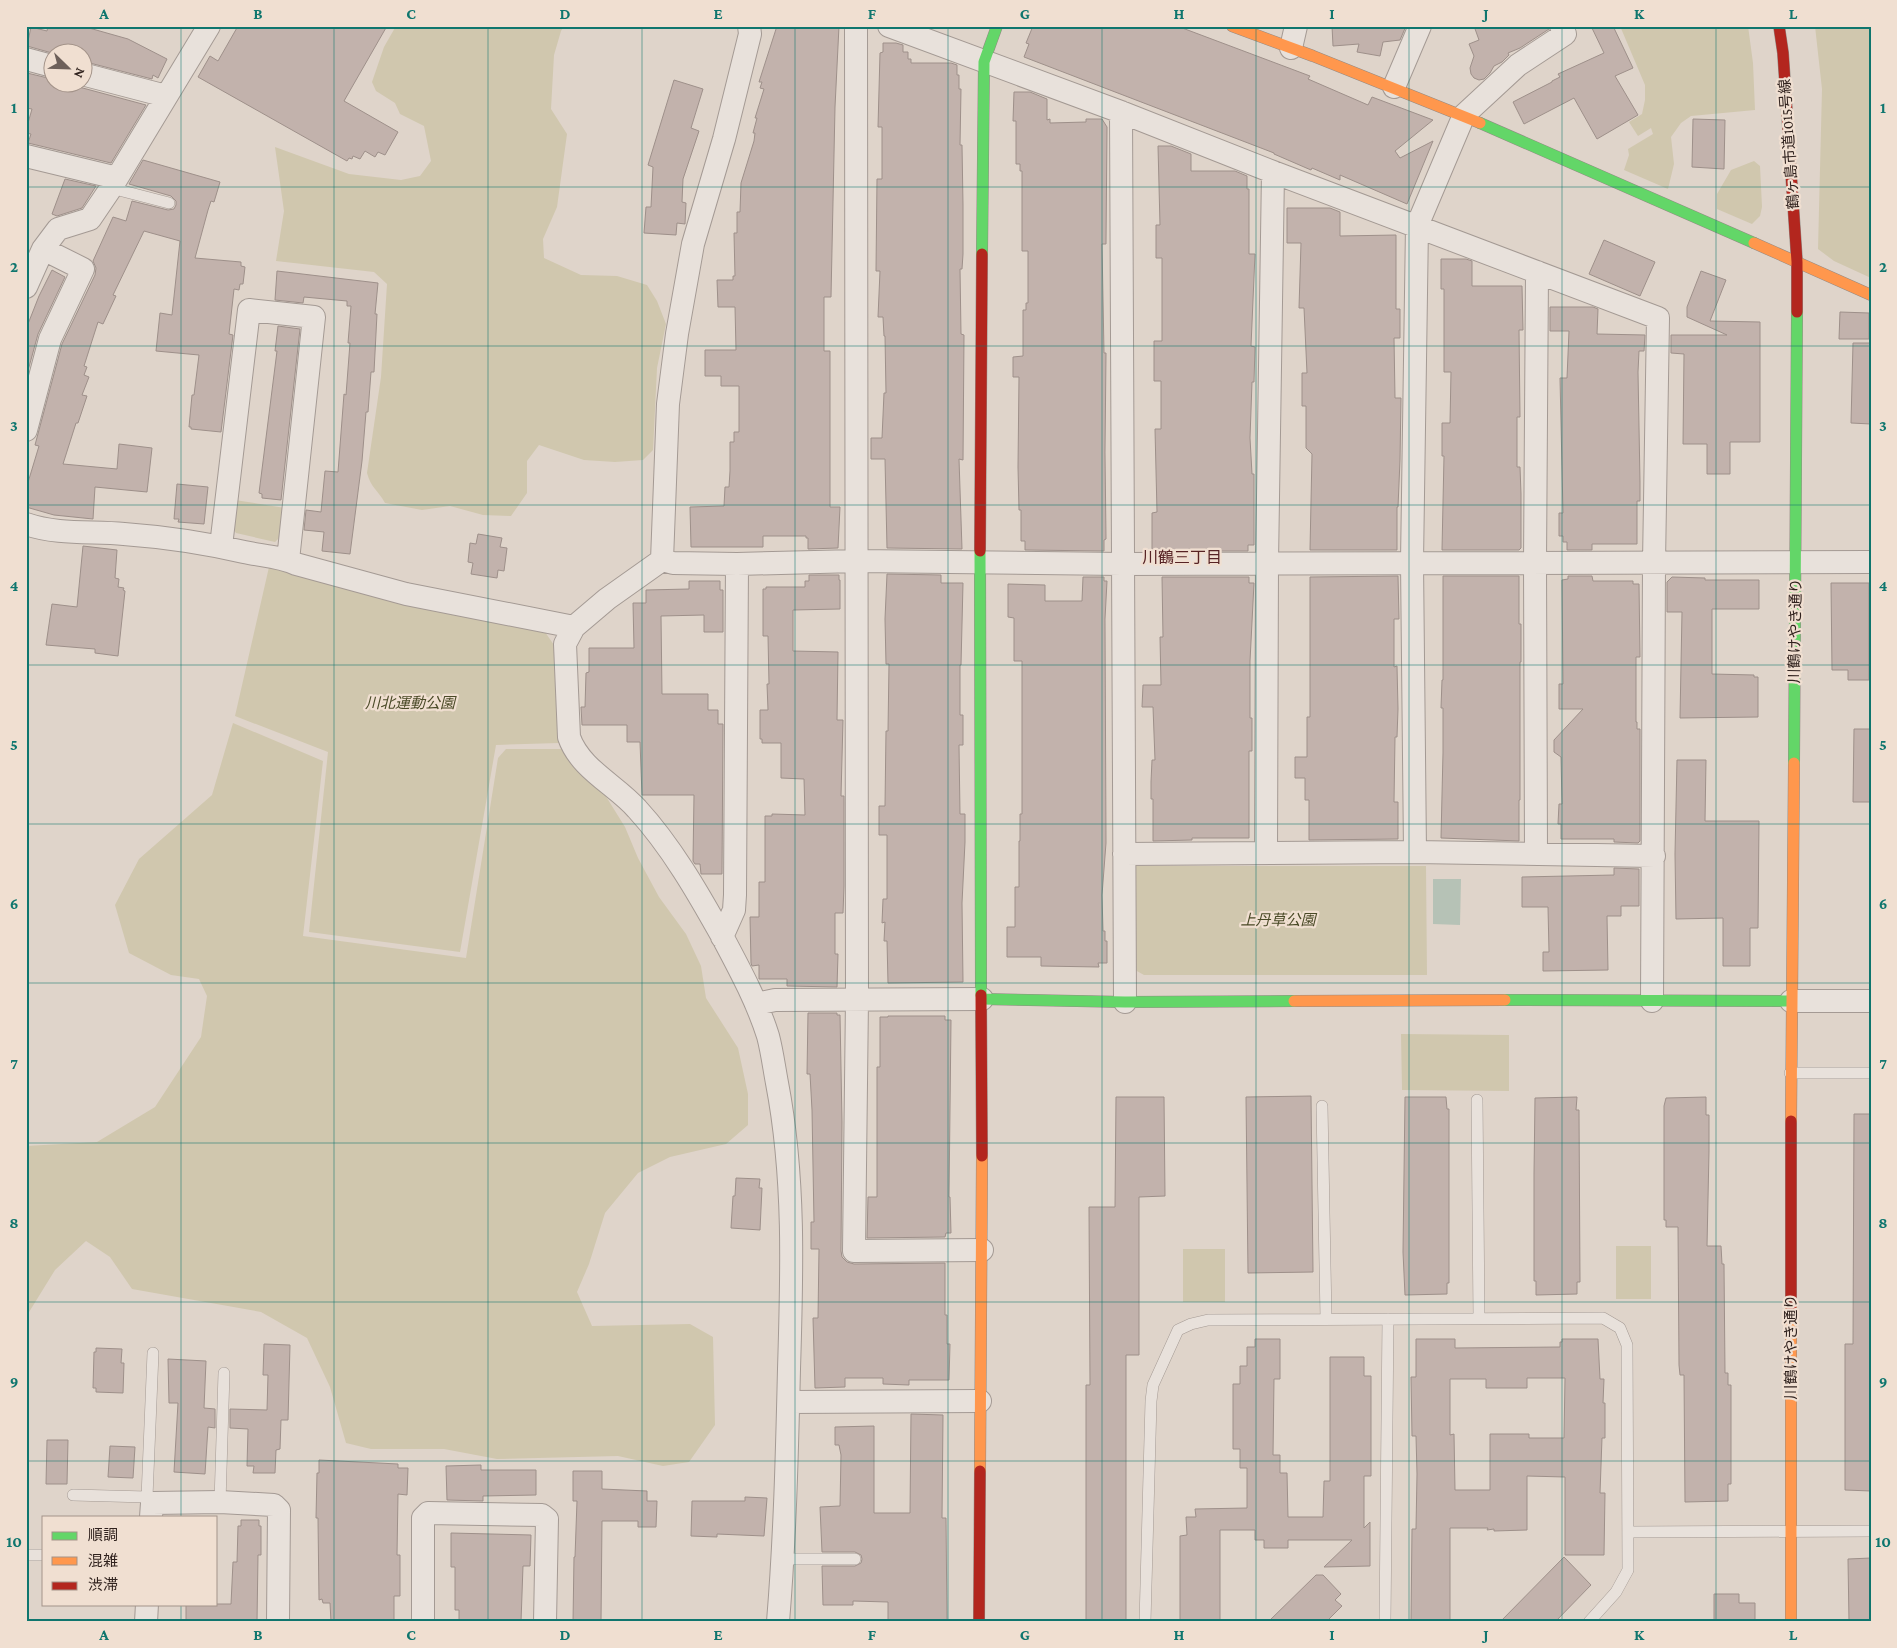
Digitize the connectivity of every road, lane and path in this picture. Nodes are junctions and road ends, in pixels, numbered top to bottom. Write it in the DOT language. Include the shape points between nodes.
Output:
graph roads {
  1 [pos="209,26"];
  2 [pos="749,26"];
  3 [pos="856,26"];
  4 [pos="889,26"];
  5 [pos="997,26"];
  6 [pos="1232,26"];
  7 [pos="1420,26"];
  8 [pos="1561,26"];
  9 [pos="1779,26"];
  10 [pos="1294,37"];
  11 [pos="26,58"];
  12 [pos="984,62"];
  13 [pos="42,63"];
  14 [pos="92,77"];
  15 [pos="1394,87"];
  16 [pos="166,96"];
  17 [pos="1121,112"];
  18 [pos="1464,115"];
  19 [pos="26,156"];
  20 [pos="1273,172"];
  21 [pos="114,183"];
  22 [pos="170,203"];
  23 [pos="1417,226"];
  24 [pos="43,249"];
  25 [pos="1797,262"];
  26 [pos="1537,272"];
  27 [pos="26,287"];
  28 [pos="1871,295"];
  29 [pos="26,430"];
  30 [pos="26,524"];
  31 [pos="221,546"];
  32 [pos="288,560"];
  33 [pos="662,560"];
  34 [pos="857,561"];
  35 [pos="980,562"];
  36 [pos="1412,562"];
  37 [pos="1871,562"];
  38 [pos="1267,563"];
  39 [pos="1535,563"];
  40 [pos="1654,563"];
  41 [pos="1796,563"];
  42 [pos="737,564"];
  43 [pos="1122,564"];
  44 [pos="574,627"];
  45 [pos="1266,852"];
  46 [pos="1415,852"];
  47 [pos="1536,853"];
  48 [pos="1124,854"];
  49 [pos="1654,856"];
  50 [pos="722,937"];
  51 [pos="857,999"];
  52 [pos="982,999"];
  53 [pos="1871,1000"];
  54 [pos="1652,1001"];
  55 [pos="1791,1001"];
  56 [pos="1125,1002"];
  57 [pos="756,1004"];
  58 [pos="1790,1073"];
  59 [pos="1871,1073"];
  60 [pos="1477,1100"];
  61 [pos="1322,1106"];
  62 [pos="982,1250"];
  63 [pos="1326,1318"];
  64 [pos="1479,1318"];
  65 [pos="1388,1319"];
  66 [pos="153,1353"];
  67 [pos="224,1373"];
  68 [pos="789,1402"];
  69 [pos="980,1402"];
  70 [pos="73,1495"];
  71 [pos="220,1502"];
  72 [pos="150,1505"];
  73 [pos="1791,1531"];
  74 [pos="1871,1531"];
  75 [pos="1628,1532"];
  76 [pos="26,1555"];
  77 [pos="42,1555"];
  78 [pos="783,1558"];
  79 [pos="855,1559"];
  80 [pos="147,1606"];
  81 [pos="146,1622"];
  82 [pos="278,1622"];
  83 [pos="423,1622"];
  84 [pos="544,1622"];
  85 [pos="778,1622"];
  86 [pos="979,1622"];
  87 [pos="1145,1622"];
  88 [pos="1385,1622"];
  89 [pos="1589,1622"];
  90 [pos="1791,1622"];
  1 -- 16 [label="street"];
  2 -- 33 [label="street" via="748,44 694,244 677,334 668,404"];
  3 -- 34 [label="street"];
  4 -- 12 [label="street"];
  5 -- 12 [label="street"];
  6 -- 10 [label="street"];
  7 -- 15 [label="street"];
  8 -- 18 [label="street" via="1565,34 1518,65"];
  9 -- 25 [label="street, 鶴ヶ島市道1015号線"];
  10 -- 15 [label="street"];
  11 -- 13 [label="street"];
  12 -- 17 [label="street"];
  12 -- 35 [label="street"];
  14 -- 16 [label="street"];
  15 -- 18 [label="street"];
  16 -- 21 [label="street"];
  17 -- 20 [label="street"];
  17 -- 43 [label="street"];
  18 -- 23 [label="street"];
  18 -- 25 [label="street"];
  19 -- 21 [label="street"];
  20 -- 23 [label="street"];
  20 -- 38 [label="street"];
  21 -- 22 [label="lane"];
  21 -- 24 [label="street" via="90,219 58,229"];
  23 -- 26 [label="street"];
  23 -- 36 [label="street"];
  24 -- 27 [label="street"];
  24 -- 29 [label="street" via="83,269 50,339"];
  25 -- 28 [label="street"];
  25 -- 41 [label="street, 川鶴けやき通り"];
  26 -- 39 [label="street"];
  26 -- 40 [label="street" via="1658,318"];
  30 -- 31 [label="street" via="72,533 146,535"];
  31 -- 32 [label="street"];
  31 -- 32 [label="street" via="250,310 314,317"];
  32 -- 44 [label="street" via="406,594"];
  33 -- 42 [label="street"];
  33 -- 44 [label="street"];
  34 -- 35 [label="street"];
  34 -- 42 [label="street"];
  34 -- 51 [label="street"];
  35 -- 43 [label="street"];
  35 -- 52 [label="street"];
  36 -- 38 [label="street"];
  36 -- 39 [label="street"];
  36 -- 46 [label="street"];
  37 -- 41 [label="street"];
  38 -- 43 [label="street"];
  38 -- 45 [label="street"];
  39 -- 40 [label="street"];
  39 -- 47 [label="street"];
  40 -- 41 [label="street"];
  40 -- 49 [label="street"];
  41 -- 55 [label="street, 川鶴けやき通り"];
  42 -- 50 [label="street" via="735,895 734,910"];
  43 -- 48 [label="street"];
  44 -- 50 [label="street" via="565,644 569,737 572,744 584,761 637,808 654,829"];
  45 -- 46 [label="street"];
  45 -- 48 [label="street"];
  46 -- 47 [label="street"];
  47 -- 49 [label="street"];
  48 -- 56 [label="street"];
  49 -- 54 [label="street"];
  50 -- 57 [label="street"];
  51 -- 52 [label="street"];
  51 -- 57 [label="street" via="775,1000"];
  51 -- 62 [label="street" via="854,1252"];
  52 -- 56 [label="street"];
  52 -- 62 [label="street"];
  53 -- 55 [label="street"];
  54 -- 55 [label="street"];
  54 -- 56 [label="street"];
  55 -- 58 [label="street, 川鶴けやき通り"];
  57 -- 68 [label="street" via="768,1038 788,1147 792,1249"];
  58 -- 59 [label="lane"];
  58 -- 73 [label="street, 川鶴けやき通り"];
  60 -- 64 [label="lane"];
  61 -- 63 [label="lane"];
  62 -- 69 [label="street"];
  63 -- 65 [label="lane"];
  63 -- 87 [label="lane" via="1208,1320 1178,1330 1153,1385 1151,1401"];
  64 -- 65 [label="lane"];
  64 -- 75 [label="lane" via="1604,1318 1620,1328 1628,1345"];
  65 -- 88 [label="lane"];
  66 -- 72 [label="lane"];
  67 -- 71 [label="lane"];
  68 -- 69 [label="street"];
  68 -- 78 [label="street"];
  69 -- 86 [label="street"];
  70 -- 72 [label="lane"];
  71 -- 72 [label="street"];
  71 -- 82 [label="street" via="274,1505 279,1510"];
  73 -- 74 [label="lane"];
  73 -- 75 [label="lane"];
  73 -- 90 [label="street, 川鶴けやき通り"];
  75 -- 89 [label="lane" via="1628,1570 1616,1592"];
  76 -- 77 [label="lane"];
  78 -- 79 [label="lane"];
  78 -- 85 [label="street"];
  80 -- 81 [label="street"];
  83 -- 84 [label="street" via="423,1518 428,1513 542,1515 547,1519"];
}
